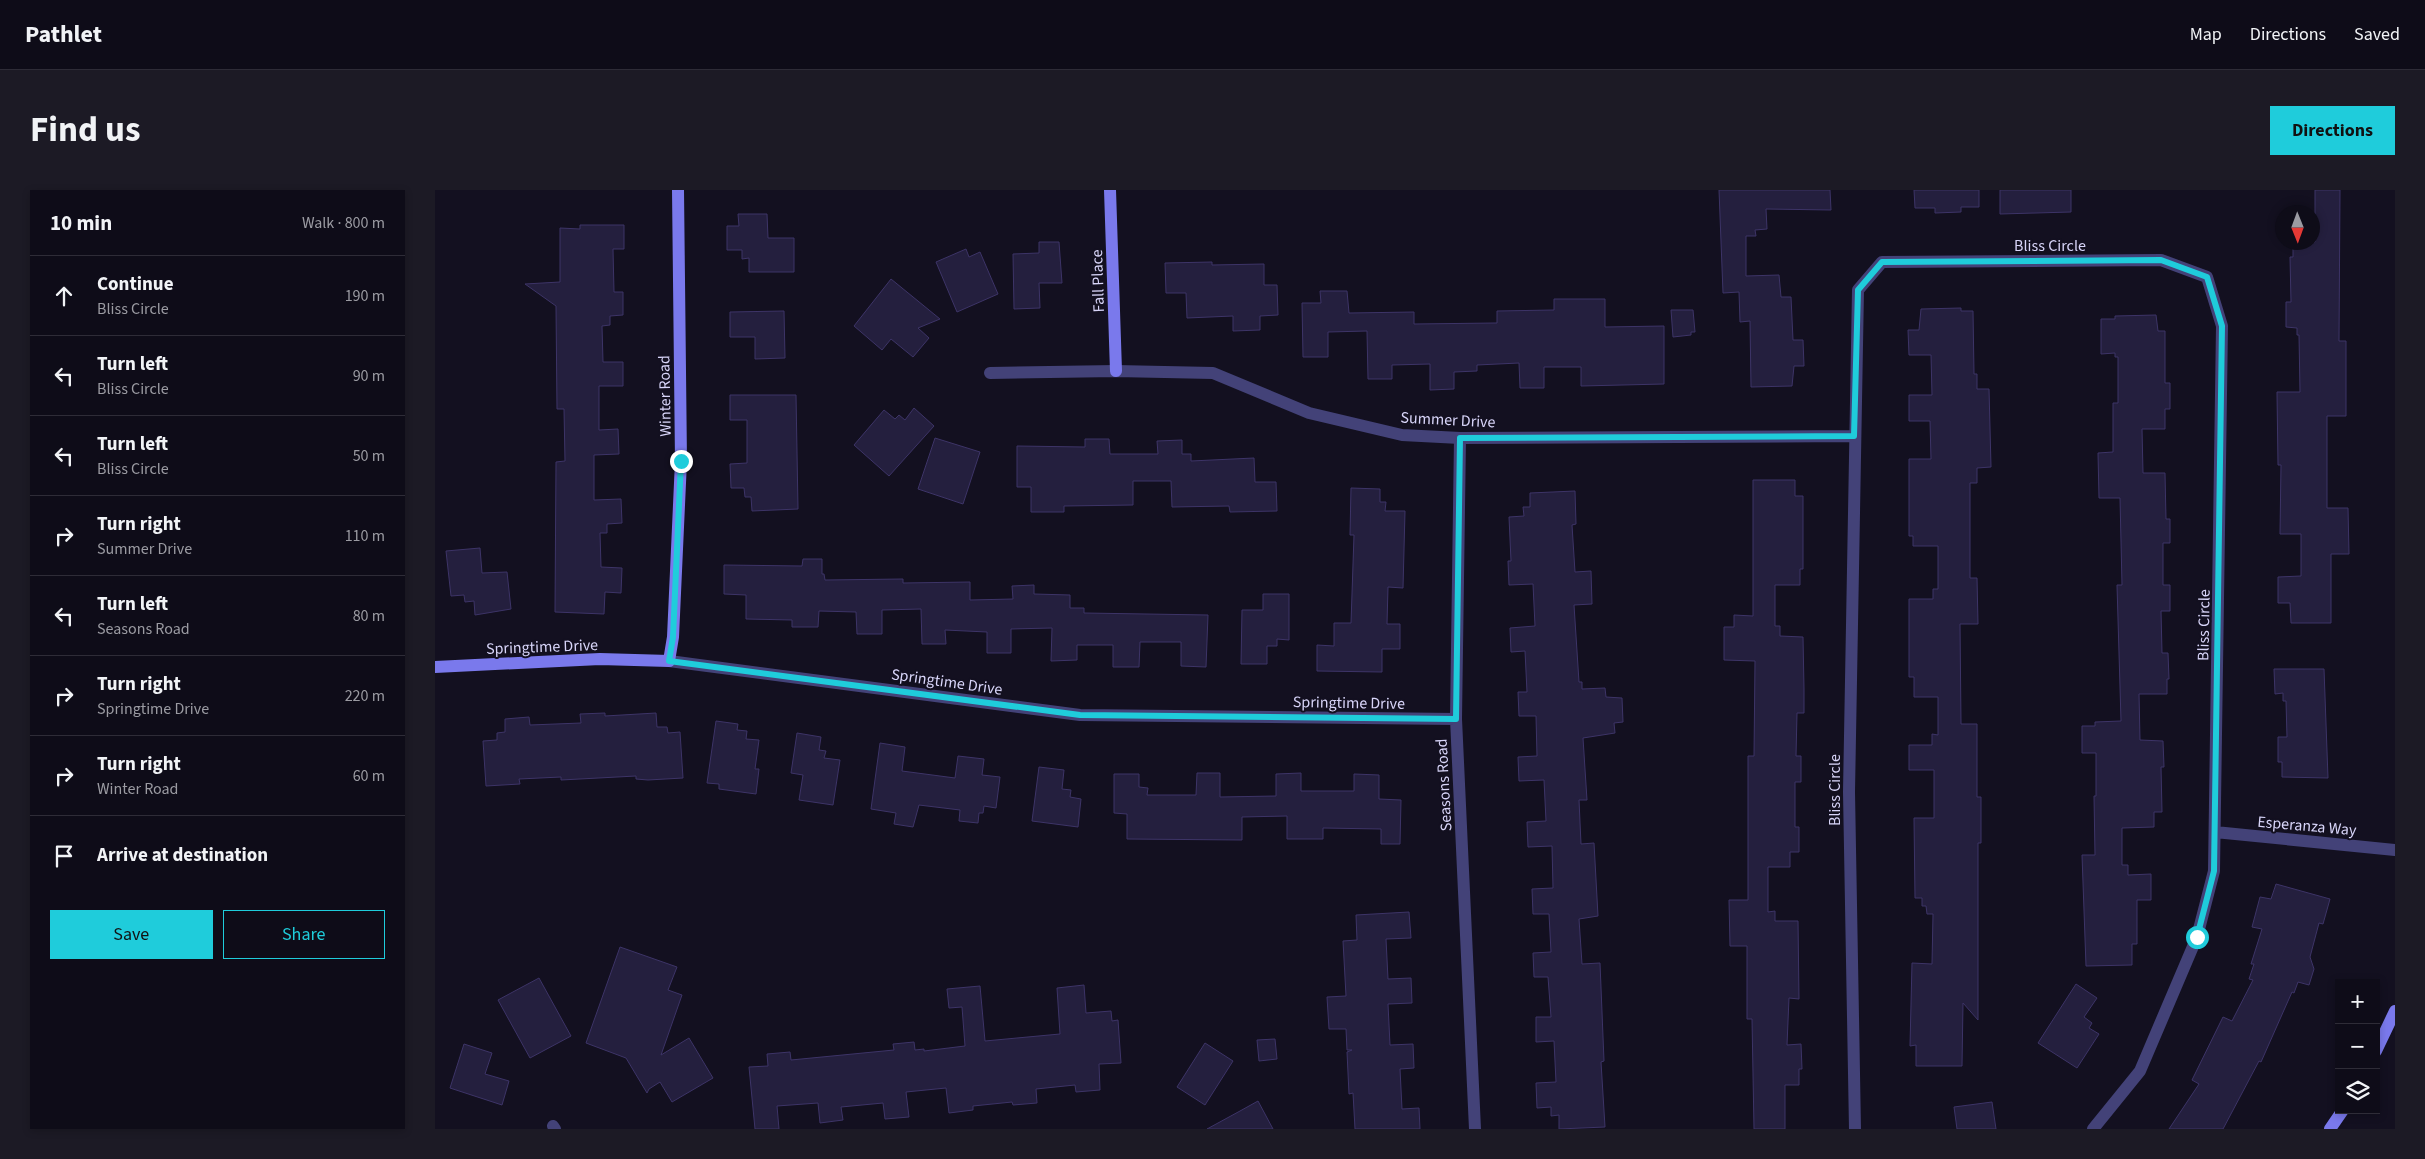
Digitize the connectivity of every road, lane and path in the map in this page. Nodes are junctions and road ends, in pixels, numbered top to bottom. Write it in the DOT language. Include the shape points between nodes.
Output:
graph roads {
  1 [pos="678,190"];
  2 [pos="1110,190"];
  3 [pos="1116,371"];
  4 [pos="990,374"];
  5 [pos="1854,436"];
  6 [pos="1460,438"];
  7 [pos="669,661"];
  8 [pos="435,667"];
  9 [pos="1456,719"];
  10 [pos="2215,832"];
  11 [pos="2395,850"];
  12 [pos="2395,1011"];
  13 [pos="2380,1043"];
  14 [pos="2340,1114"];
  15 [pos="1475,1129"];
  16 [pos="1855,1129"];
  17 [pos="2093,1129"];
  18 [pos="2330,1129"];
  1 -- 7 [label="street, Winter Road" via="681,461 673,637"];
  2 -- 3 [label="street, Fall Place"];
  3 -- 4 [label="street, Summer Drive"];
  3 -- 6 [label="street, Summer Drive" via="1213,373 1309,413 1403,435"];
  5 -- 6 [label="street, Summer Drive"];
  5 -- 10 [label="street, Bliss Circle" via="1858,290 1882,262 2161,260 2207,277 2222,326"];
  5 -- 16 [label="street, Bliss Circle" via="1849,792"];
  6 -- 9 [label="street, Seasons Road"];
  7 -- 8 [label="street, Springtime Drive" via="600,660"];
  7 -- 9 [label="street, Springtime Drive" via="1080,715"];
  9 -- 15 [label="street, Seasons Road"];
  10 -- 11 [label="street, Esperanza Way"];
  10 -- 17 [label="street, Bliss Circle" via="2214,871 2197,937 2140,1071"];
  12 -- 13 [label="street"];
  14 -- 18 [label="street"];
}
